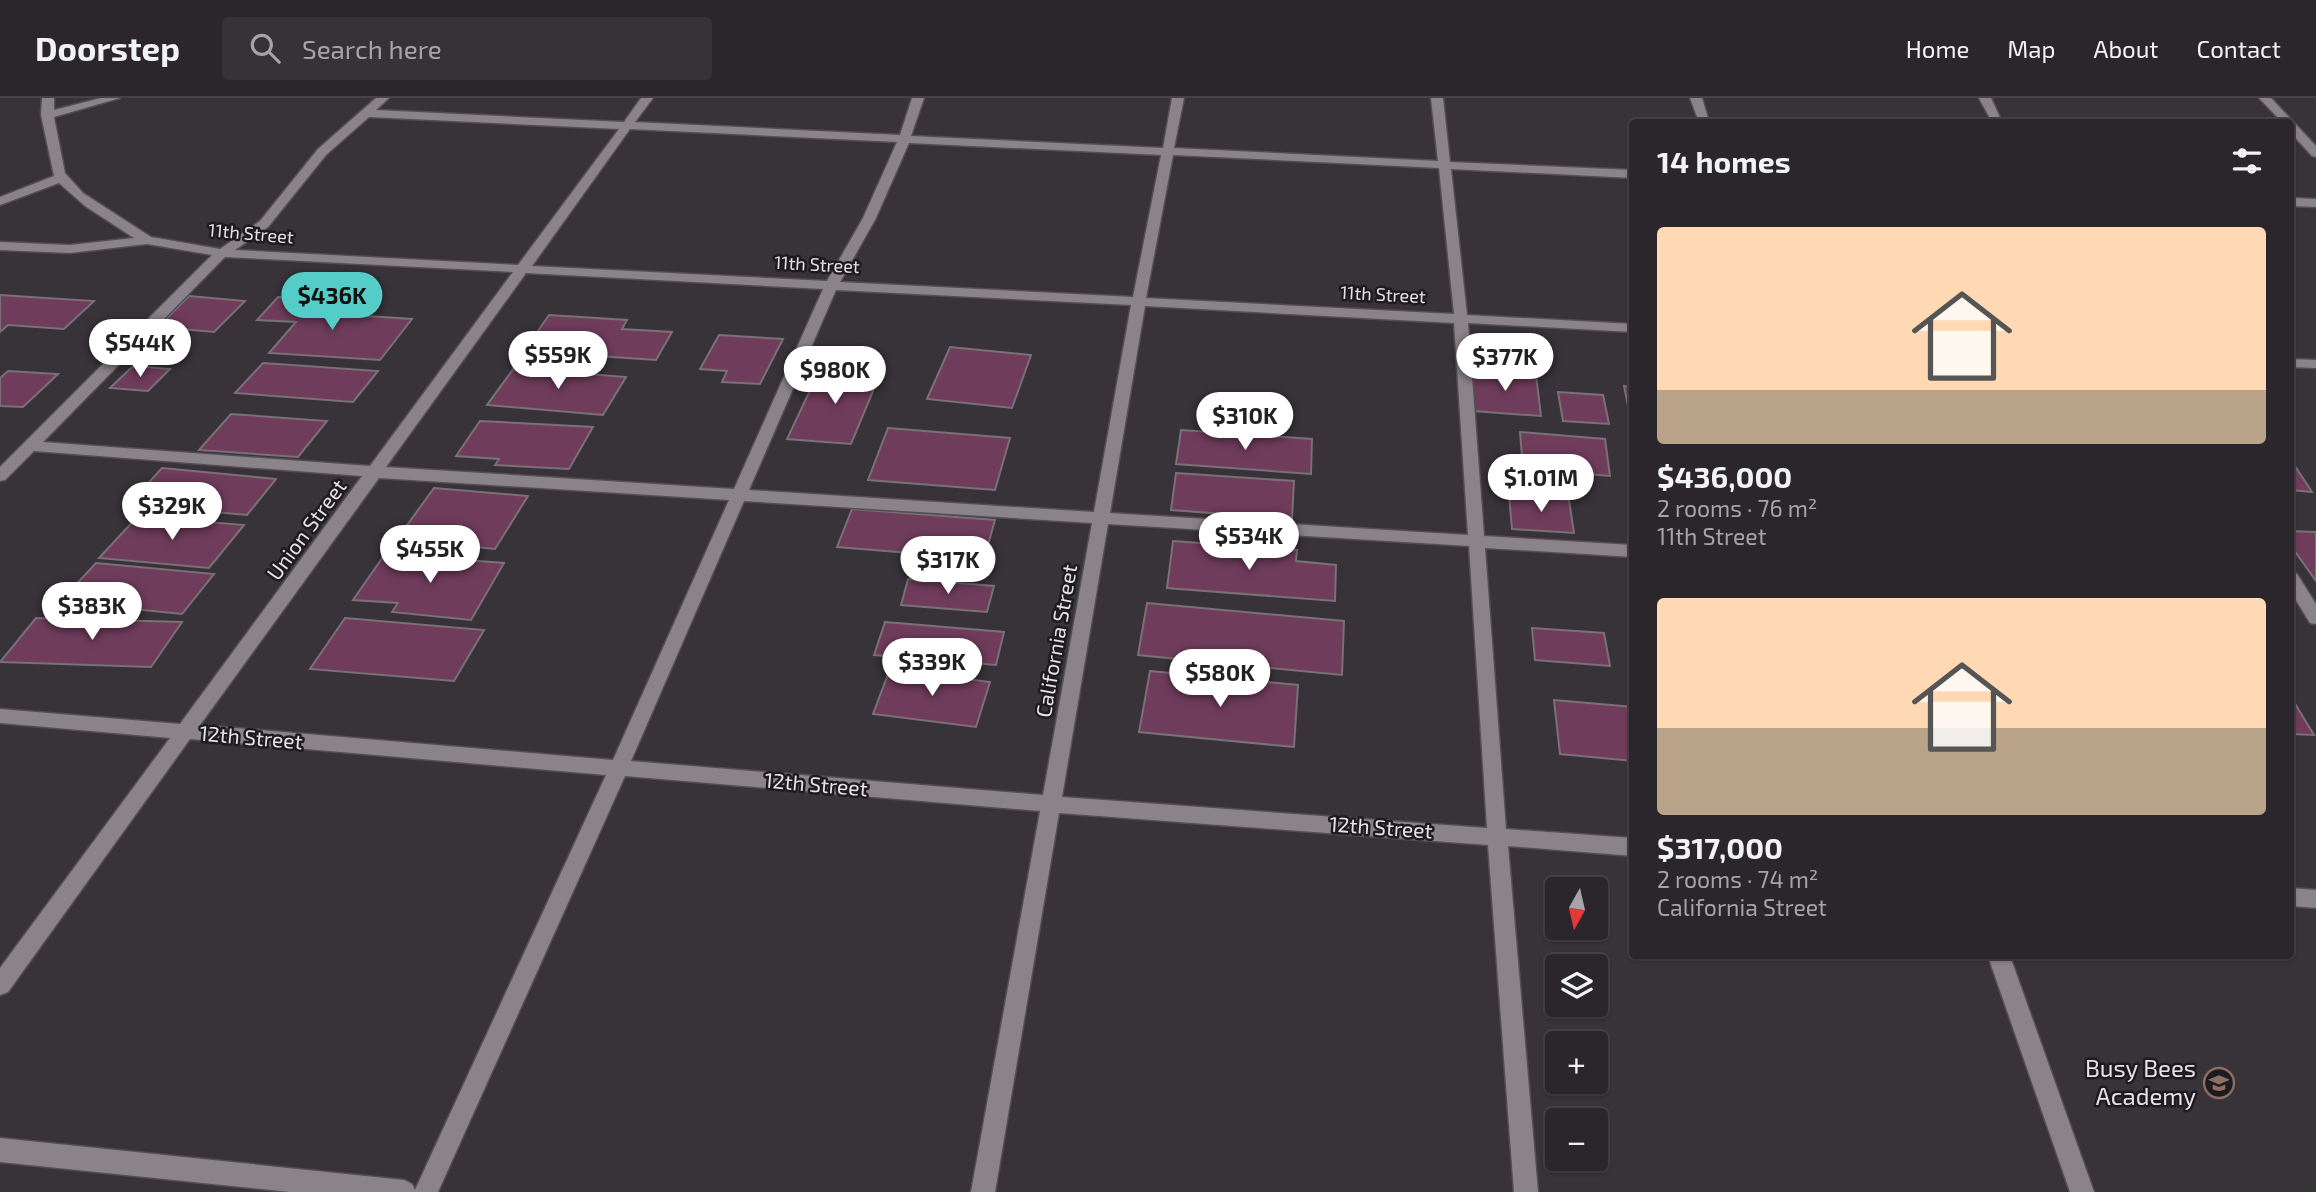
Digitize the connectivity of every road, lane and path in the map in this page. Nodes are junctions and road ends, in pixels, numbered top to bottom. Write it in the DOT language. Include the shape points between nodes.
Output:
graph roads {
  1 [pos="48,98"];
  2 [pos="114,98"];
  3 [pos="383,98"];
  4 [pos="647,98"];
  5 [pos="918,98"];
  6 [pos="1178,98"];
  7 [pos="1437,98"];
  8 [pos="1696,98"];
  9 [pos="1985,98"];
  10 [pos="2265,98"];
  11 [pos="366,113"];
  12 [pos="47,116"];
  13 [pos="1703,119"];
  14 [pos="1996,119"];
  15 [pos="2284,119"];
  16 [pos="627,125"];
  17 [pos="2294,129"];
  18 [pos="905,141"];
  19 [pos="1168,151"];
  20 [pos="2316,153"];
  21 [pos="1444,165"];
  22 [pos="1629,174"];
  23 [pos="60,178"];
  24 [pos="0,201"];
  25 [pos="2294,202"];
  26 [pos="2316,203"];
  27 [pos="147,240"];
  28 [pos="0,246"];
  29 [pos="222,254"];
  30 [pos="523,268"];
  31 [pos="831,285"];
  32 [pos="1139,301"];
  33 [pos="1461,319"];
  34 [pos="1629,328"];
  35 [pos="2294,363"];
  36 [pos="2316,364"];
  37 [pos="30,446"];
  38 [pos="375,472"];
  39 [pos="0,477"];
  40 [pos="740,493"];
  41 [pos="1101,520"];
  42 [pos="1476,542"];
  43 [pos="1629,551"];
  44 [pos="2299,589"];
  45 [pos="2316,618"];
  46 [pos="0,716"];
  47 [pos="185,733"];
  48 [pos="619,768"];
  49 [pos="1052,804"];
  50 [pos="1497,837"];
  51 [pos="1629,847"];
  52 [pos="2294,897"];
  53 [pos="2316,899"];
  54 [pos="2000,959"];
  55 [pos="0,985"];
  56 [pos="0,1150"];
  57 [pos="404,1192"];
  58 [pos="426,1192"];
  59 [pos="983,1192"];
  60 [pos="1526,1192"];
  61 [pos="2082,1192"];
  1 -- 12 [label="street"];
  2 -- 12 [label="street"];
  3 -- 11 [label="street"];
  4 -- 16 [label="street, Union Street"];
  5 -- 18 [label="street"];
  6 -- 19 [label="street, California Street"];
  7 -- 21 [label="street"];
  8 -- 13 [label="street"];
  9 -- 14 [label="street"];
  10 -- 15 [label="street"];
  11 -- 16 [label="street"];
  11 -- 29 [label="street" via="323,152 264,223"];
  12 -- 23 [label="street"];
  16 -- 18 [label="street"];
  16 -- 30 [label="street, Union Street"];
  17 -- 20 [label="street"];
  18 -- 19 [label="street"];
  18 -- 31 [label="street" via="856,247"];
  19 -- 21 [label="street"];
  19 -- 32 [label="street, California Street"];
  21 -- 22 [label="street"];
  21 -- 33 [label="street"];
  23 -- 24 [label="street"];
  23 -- 27 [label="street" via="97,209"];
  25 -- 26 [label="street"];
  27 -- 28 [label="street, 11th Street" via="70,249"];
  27 -- 29 [label="street, 11th Street"];
  29 -- 30 [label="street, 11th Street"];
  29 -- 37 [label="street"];
  30 -- 31 [label="street, 11th Street"];
  30 -- 38 [label="street, Union Street"];
  31 -- 32 [label="street, 11th Street"];
  31 -- 40 [label="street"];
  32 -- 33 [label="street, 11th Street"];
  32 -- 41 [label="street, California Street"];
  33 -- 34 [label="street, 11th Street"];
  33 -- 42 [label="street"];
  35 -- 36 [label="street"];
  37 -- 38 [label="street"];
  37 -- 39 [label="street"];
  38 -- 40 [label="street"];
  38 -- 47 [label="street, Union Street"];
  40 -- 41 [label="street"];
  40 -- 48 [label="street"];
  41 -- 42 [label="street"];
  41 -- 49 [label="street, California Street"];
  42 -- 43 [label="street"];
  42 -- 50 [label="street"];
  44 -- 45 [label="street"];
  46 -- 47 [label="street, 12th Street"];
  47 -- 48 [label="street, 12th Street"];
  47 -- 55 [label="street, Union Street"];
  48 -- 49 [label="street, 12th Street"];
  48 -- 58 [label="street"];
  49 -- 50 [label="street, 12th Street"];
  49 -- 59 [label="street, California Street"];
  50 -- 51 [label="street, 12th Street"];
  50 -- 60 [label="street"];
  52 -- 53 [label="street"];
  54 -- 61 [label="street"];
  56 -- 57 [label="street"];
}
